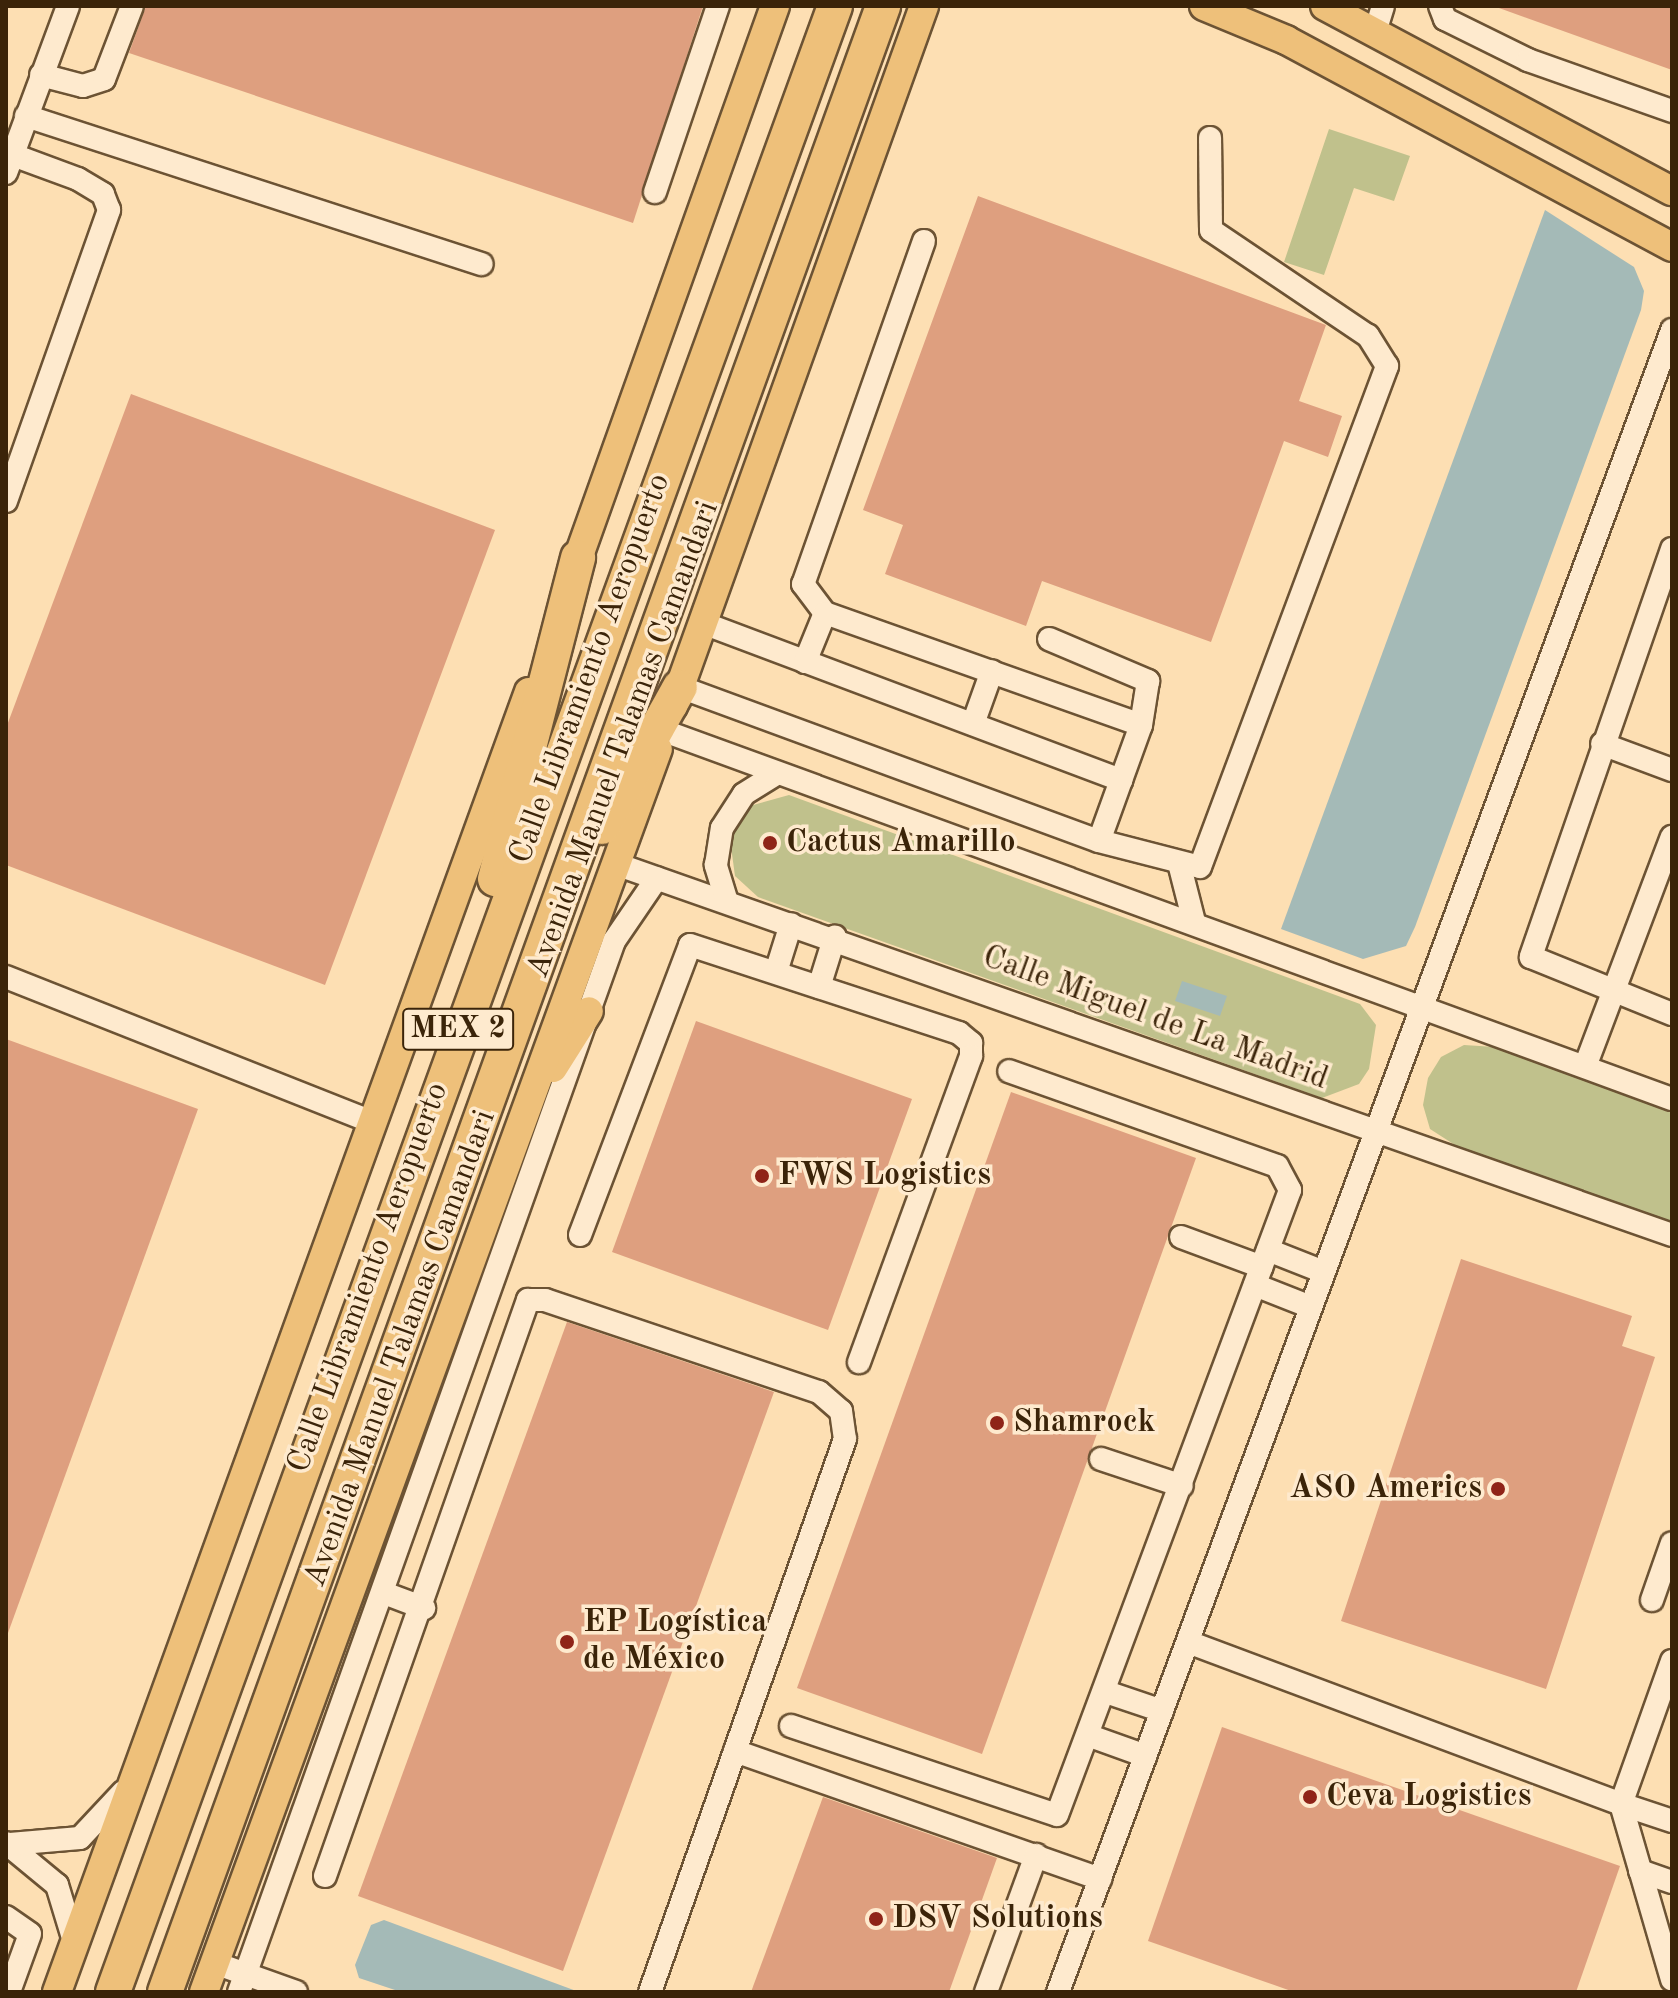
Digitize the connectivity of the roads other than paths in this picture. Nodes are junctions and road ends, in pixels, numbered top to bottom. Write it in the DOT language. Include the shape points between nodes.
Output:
graph roads {
  1 [pos="68,6"];
  2 [pos="132,6"];
  3 [pos="718,6"];
  4 [pos="775,6"];
  5 [pos="835,6"];
  6 [pos="883,6"];
  7 [pos="938,6"];
  8 [pos="1204,6"];
  9 [pos="1325,6"];
  10 [pos="1440,6"];
  11 [pos="1372,16"];
  12 [pos="914,23"];
  13 [pos="41,75"];
  14 [pos="1672,111"];
  15 [pos="26,116"];
  16 [pos="1210,138"];
  17 [pos="9,164"];
  18 [pos="1672,191"];
  19 [pos="655,192"];
  20 [pos="924,241"];
  21 [pos="1672,247"];
  22 [pos="482,264"];
  23 [pos="1672,330"];
  24 [pos="6,501"];
  25 [pos="1672,549"];
  26 [pos="578,558"];
  27 [pos="825,613"];
  28 [pos="703,623"];
  29 [pos="1049,639"];
  30 [pos="805,662"];
  31 [pos="992,671"];
  32 [pos="680,687"];
  33 [pos="973,724"];
  34 [pos="1141,725"];
  35 [pos="664,731"];
  36 [pos="1602,744"];
  37 [pos="1672,770"];
  38 [pos="777,773"];
  39 [pos="1121,780"];
  40 [pos="1672,837"];
  41 [pos="1099,841"];
  42 [pos="616,864"];
  43 [pos="1180,867"];
  44 [pos="657,878"];
  45 [pos="727,902"];
  46 [pos="551,918"];
  47 [pos="1194,922"];
  48 [pos="791,924"];
  49 [pos="835,936"];
  50 [pos="776,972"];
  51 [pos="6,977"];
  52 [pos="474,984"];
  53 [pos="819,987"];
  54 [pos="1613,992"];
  55 [pos="1423,1006"];
  56 [pos="589,1011"];
  57 [pos="1672,1014"];
  58 [pos="1586,1064"];
  59 [pos="1009,1071"];
  60 [pos="1672,1099"];
  61 [pos="373,1122"];
  62 [pos="516,1131"];
  63 [pos="1375,1133"];
  64 [pos="580,1235"];
  65 [pos="1672,1235"];
  66 [pos="1181,1237"];
  67 [pos="1262,1267"];
  68 [pos="1324,1272"];
  69 [pos="1311,1307"];
  70 [pos="859,1362"];
  71 [pos="1101,1459"];
  72 [pos="1182,1486"];
  73 [pos="1672,1543"];
  74 [pos="384,1593"];
  75 [pos="1652,1600"];
  76 [pos="424,1608"];
  77 [pos="1188,1642"];
  78 [pos="1672,1661"];
  79 [pos="1106,1692"];
  80 [pos="1162,1711"];
  81 [pos="791,1726"];
  82 [pos="1090,1736"];
  83 [pos="735,1751"];
  84 [pos="1146,1756"];
  85 [pos="134,1777"];
  86 [pos="184,1799"];
  87 [pos="1621,1804"];
  88 [pos="1672,1821"];
  89 [pos="8,1844"];
  90 [pos="1036,1855"];
  91 [pos="1640,1871"];
  92 [pos="325,1876"];
  93 [pos="1100,1879"];
  94 [pos="1672,1882"];
  95 [pos="6,1917"];
  96 [pos="74,1941"];
  97 [pos="215,1963"];
  98 [pos="1672,1980"];
  99 [pos="242,1983"];
  100 [pos="9,1992"];
  101 [pos="57,1992"];
  102 [pos="90,1992"];
  103 [pos="113,1992"];
  104 [pos="165,1992"];
  105 [pos="204,1992"];
  106 [pos="296,1992"];
  107 [pos="651,1992"];
  108 [pos="986,1992"];
  109 [pos="1058,1992"];
  1 -- 13 [label="street"];
  2 -- 13 [label="street" via="104,79 83,86"];
  3 -- 19 [label="street"];
  4 -- 26 [label="main road"];
  5 -- 52 [label="highway, Calle Libramiento Aeropuerto / MEX 2"];
  6 -- 46 [label="highway, Calle Libramiento Aeropuerto / MEX 2"];
  7 -- 12 [label="main road, Avenida Manuel Talamas Camandari"];
  8 -- 21 [label="main road" via="1286,40"];
  9 -- 11 [label="main road"];
  10 -- 14 [label="street" via="1445,19 1528,60"];
  11 -- 18 [label="main road"];
  12 -- 28 [label="main road, Avenida Manuel Talamas Camandari"];
  13 -- 15 [label="street"];
  15 -- 17 [label="street"];
  15 -- 22 [label="street"];
  16 -- 43 [label="street" via="1211,230 1368,336 1387,366 1202,864"];
  17 -- 24 [label="street" via="78,179 103,194 109,210"];
  20 -- 27 [label="street" via="803,573 809,596"];
  23 -- 55 [label="street"];
  25 -- 36 [label="street"];
  26 -- 52 [label="highway" via="507,823"];
  26 -- 61 [label="main road"];
  27 -- 30 [label="street"];
  27 -- 31 [label="street"];
  28 -- 30 [label="street"];
  28 -- 32 [label="main road, Avenida Manuel Talamas Camandari"];
  29 -- 34 [label="street" via="1148,681"];
  30 -- 33 [label="street"];
  31 -- 33 [label="street"];
  31 -- 34 [label="street"];
  32 -- 35 [label="main road, Avenida Manuel Talamas Camandari"];
  32 -- 41 [label="street"];
  32 -- 46 [label="highway"];
  33 -- 39 [label="street"];
  34 -- 39 [label="street"];
  35 -- 38 [label="street"];
  35 -- 42 [label="main road, Avenida Manuel Talamas Camandari"];
  36 -- 37 [label="street"];
  36 -- 54 [label="street" via="1531,957"];
  38 -- 45 [label="street" via="744,794 722,828 716,865"];
  38 -- 47 [label="street"];
  39 -- 41 [label="street"];
  40 -- 54 [label="street"];
  41 -- 43 [label="street"];
  42 -- 44 [label="street, Calle Miguel de La Madrid"];
  42 -- 62 [label="main road, Avenida Manuel Talamas Camandari"];
  43 -- 47 [label="street"];
  44 -- 45 [label="street, Calle Miguel de La Madrid"];
  44 -- 56 [label="street" via="614,941"];
  45 -- 48 [label="street, Calle Miguel de La Madrid"];
  46 -- 104 [label="highway, Calle Libramiento Aeropuerto / MEX 2"];
  47 -- 55 [label="street"];
  48 -- 49 [label="street, Calle Miguel de La Madrid"];
  48 -- 50 [label="street"];
  49 -- 53 [label="street"];
  49 -- 63 [label="street, Calle Miguel de La Madrid"];
  50 -- 53 [label="street"];
  50 -- 64 [label="street" via="698,944 683,951"];
  51 -- 61 [label="street"];
  52 -- 86 [label="highway, Calle Libramiento Aeropuerto / MEX 2"];
  53 -- 70 [label="street" via="959,1033 972,1049"];
  54 -- 57 [label="street"];
  54 -- 58 [label="street"];
  55 -- 58 [label="street"];
  55 -- 63 [label="street"];
  56 -- 62 [label="main road"];
  56 -- 74 [label="street"];
  58 -- 60 [label="street"];
  59 -- 67 [label="street" via="1277,1166 1290,1190"];
  61 -- 85 [label="main road"];
  62 -- 97 [label="main road, Avenida Manuel Talamas Camandari"];
  63 -- 65 [label="street, Calle Miguel de La Madrid"];
  63 -- 68 [label="street"];
  66 -- 67 [label="street"];
  67 -- 68 [label="street"];
  67 -- 69 [label="street"];
  67 -- 72 [label="street"];
  68 -- 69 [label="street"];
  69 -- 77 [label="street"];
  71 -- 72 [label="street"];
  72 -- 79 [label="street"];
  73 -- 75 [label="street"];
  74 -- 76 [label="street"];
  74 -- 99 [label="street"];
  76 -- 83 [label="street" via="528,1300 545,1300 819,1392 841,1411 845,1439"];
  76 -- 92 [label="street"];
  77 -- 80 [label="street"];
  77 -- 87 [label="street"];
  78 -- 87 [label="street"];
  79 -- 80 [label="street"];
  79 -- 82 [label="street"];
  80 -- 84 [label="street"];
  81 -- 82 [label="street" via="1050,1817 1064,1804"];
  82 -- 84 [label="street"];
  83 -- 90 [label="street"];
  83 -- 107 [label="street"];
  84 -- 93 [label="street"];
  85 -- 89 [label="street" via="80,1838"];
  85 -- 96 [label="main road"];
  86 -- 102 [label="highway"];
  86 -- 103 [label="highway, Calle Libramiento Aeropuerto / MEX 2"];
  87 -- 88 [label="street"];
  87 -- 91 [label="street"];
  89 -- 96 [label="street" via="57,1885"];
  90 -- 93 [label="street"];
  90 -- 108 [label="street"];
  91 -- 94 [label="street"];
  91 -- 98 [label="street"];
  93 -- 109 [label="street"];
  95 -- 100 [label="street" via="30,1934"];
  96 -- 101 [label="main road"];
  97 -- 99 [label="street"];
  97 -- 105 [label="main road, Avenida Manuel Talamas Camandari"];
  99 -- 106 [label="street"];
}
